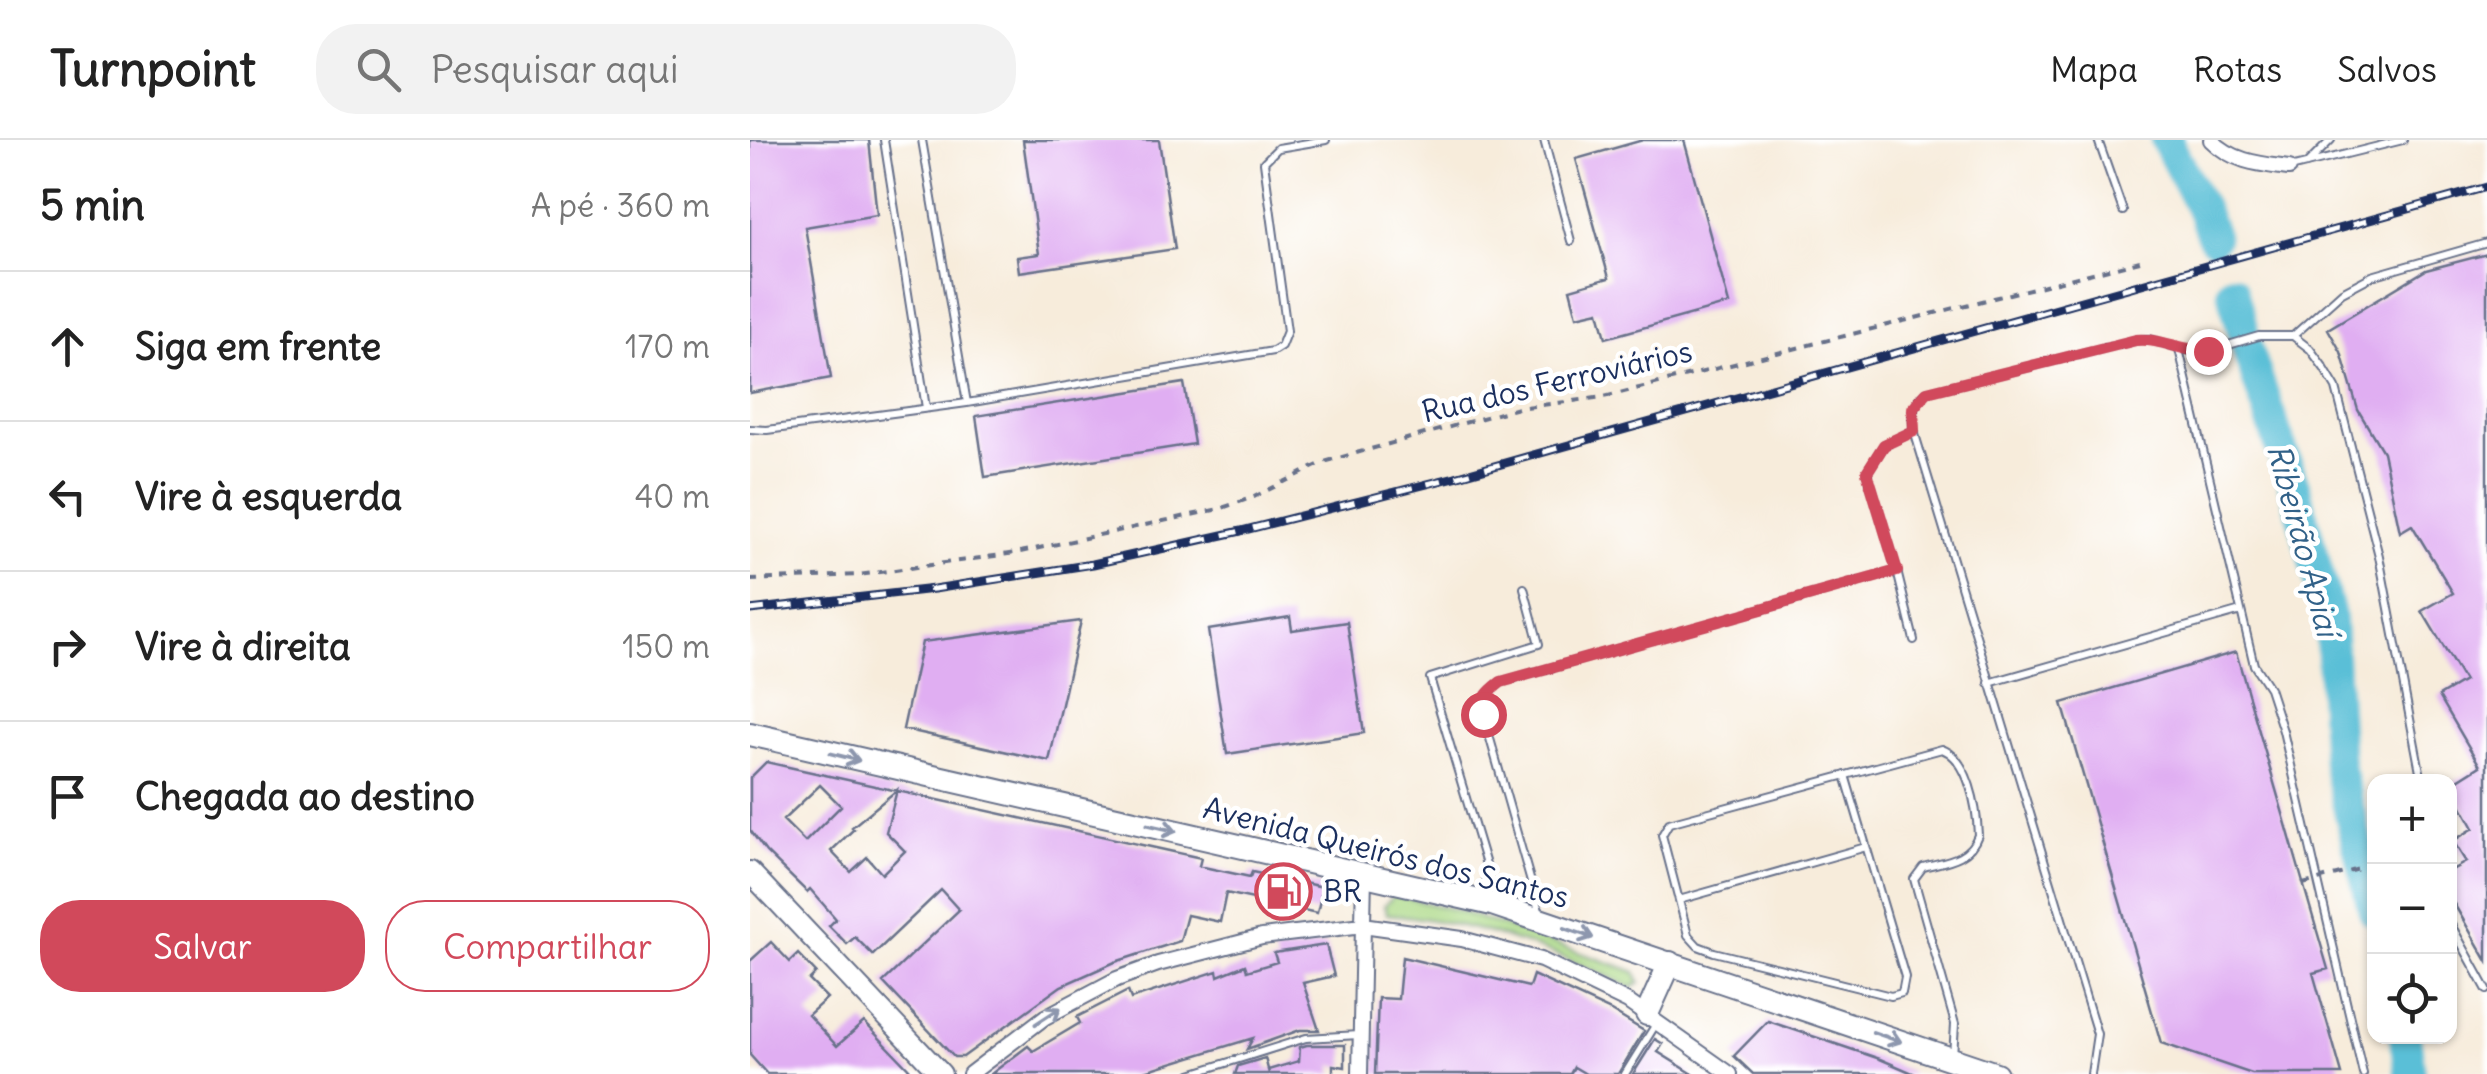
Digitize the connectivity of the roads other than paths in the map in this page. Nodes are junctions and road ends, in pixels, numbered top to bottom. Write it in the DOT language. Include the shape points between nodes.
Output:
graph roads {
  1 [pos="884,140"];
  2 [pos="922,140"];
  3 [pos="1326,140"];
  4 [pos="1544,140"];
  5 [pos="2098,140"];
  6 [pos="2211,140"];
  7 [pos="2331,140"];
  8 [pos="2403,140"];
  9 [pos="2306,166"];
  10 [pos="2289,168"];
  11 [pos="2123,211"];
  12 [pos="1571,241"];
  13 [pos="2487,243"];
  14 [pos="2293,336"];
  15 [pos="2179,349"];
  16 [pos="967,403"];
  17 [pos="926,408"];
  18 [pos="750,428"];
  19 [pos="1914,431"];
  20 [pos="1897,571"];
  21 [pos="1524,588"];
  22 [pos="2241,611"];
  23 [pos="1914,640"];
  24 [pos="1989,682"];
  25 [pos="750,734"];
  26 [pos="2420,774"];
  27 [pos="1845,775"];
  28 [pos="1866,847"];
  29 [pos="750,872"];
  30 [pos="1364,874"];
  31 [pos="1679,900"];
  32 [pos="1483,902"];
  33 [pos="1542,920"];
  34 [pos="1363,925"];
  35 [pos="2457,936"];
  36 [pos="1670,963"];
  37 [pos="2487,990"];
  38 [pos="1652,1018"];
  39 [pos="1360,1035"];
  40 [pos="1953,1060"];
  41 [pos="1223,1064"];
  42 [pos="941,1074"];
  43 [pos="970,1074"];
  44 [pos="1191,1074"];
  45 [pos="1226,1074"];
  46 [pos="1360,1074"];
  47 [pos="1625,1074"];
  48 [pos="1730,1074"];
  49 [pos="1996,1074"];
  50 [pos="2091,1074"];
  51 [pos="2363,1074"];
  1 -- 17 [label="lane"];
  2 -- 16 [label="lane"];
  3 -- 16 [label="lane" via="1278,148 1264,162 1288,332 1281,346"];
  4 -- 12 [label="lane"];
  5 -- 11 [label="lane"];
  6 -- 10 [label="street" via="2250,163"];
  7 -- 9 [label="lane"];
  8 -- 9 [label="lane"];
  9 -- 10 [label="lane"];
  13 -- 14 [label="lane" via="2372,276 2342,292"];
  14 -- 15 [label="lane" via="2260,336 2208,351"];
  14 -- 26 [label="lane" via="2336,388 2379,556"];
  15 -- 19 [label="lane" via="2136,340 1927,392 1913,408"];
  15 -- 22 [label="lane"];
  16 -- 17 [label="lane"];
  17 -- 18 [label="lane"];
  19 -- 20 [label="lane" via="1884,445 1867,472"];
  19 -- 24 [label="lane"];
  20 -- 23 [label="lane"];
  20 -- 33 [label="lane" via="1501,682 1487,692 1483,714"];
  21 -- 32 [label="lane" via="1540,644 1430,678 1487,868"];
  22 -- 24 [label="lane"];
  22 -- 51 [label="lane" via="2254,665 2283,731"];
  24 -- 50 [label="lane" via="2097,1034"];
  25 -- 30 [label="main road, Avenida Queirós dos Santos, one-way"];
  27 -- 28 [label="lane"];
  27 -- 31 [label="lane" via="1666,826 1662,835"];
  27 -- 40 [label="lane" via="1942,748 1962,765 1978,824 1975,844 1960,857 1922,867 1914,879 1955,1024"];
  28 -- 31 [label="lane"];
  28 -- 31 [label="lane" via="1905,978 1898,995 1698,946"];
  29 -- 42 [label="street"];
  30 -- 32 [label="main road, Avenida Queirós dos Santos"];
  30 -- 34 [label="street"];
  32 -- 33 [label="main road, Avenida Queirós dos Santos"];
  33 -- 36 [label="main road, Avenida Queirós dos Santos, one-way"];
  34 -- 38 [label="street" via="1512,950 1592,983"];
  34 -- 39 [label="street"];
  43 -- 34 [label="street, one-way" via="1045,1017 1130,974 1262,937"];
  35 -- 37 [label="lane"];
  36 -- 38 [label="main road"];
  36 -- 40 [label="main road, Avenida Queirós dos Santos, one-way"];
  38 -- 47 [label="lane"];
  38 -- 48 [label="street"];
  39 -- 41 [label="lane" via="1306,1038"];
  39 -- 46 [label="street"];
  40 -- 49 [label="main road, Avenida Queirós dos Santos"];
  41 -- 44 [label="lane"];
  41 -- 45 [label="lane"];
}
